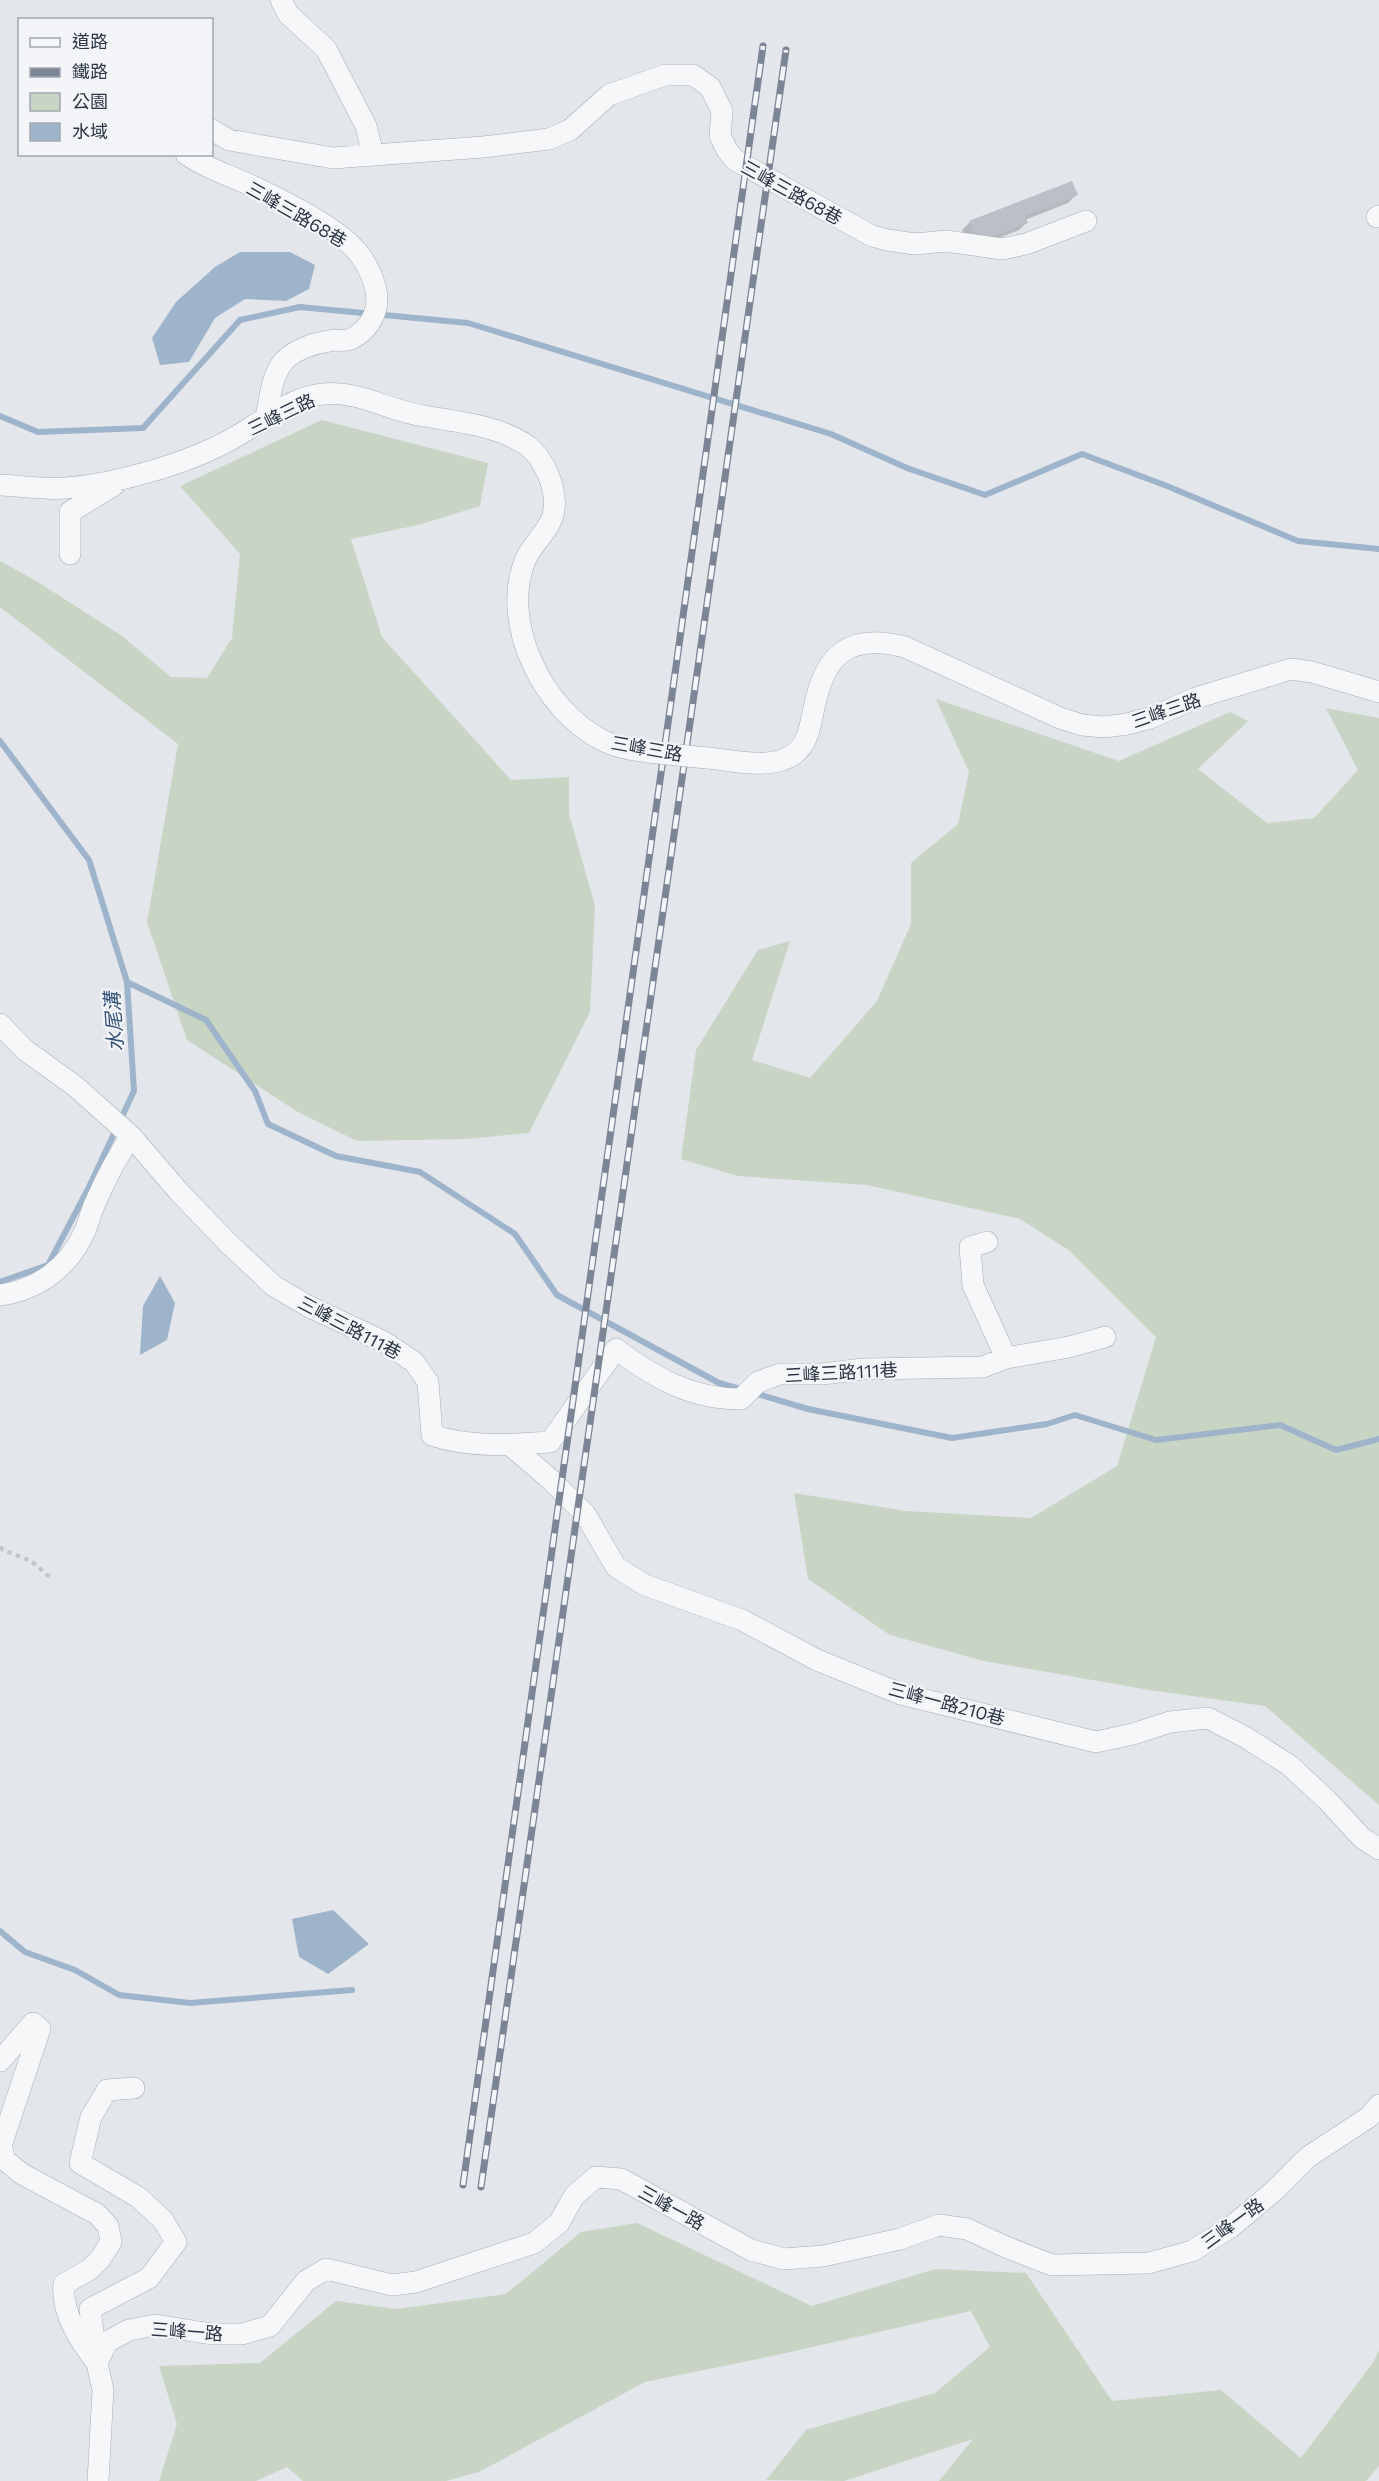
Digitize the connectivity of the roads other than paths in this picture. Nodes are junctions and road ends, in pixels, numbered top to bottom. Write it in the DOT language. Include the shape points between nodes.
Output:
graph roads {
  1 [pos="281,0"];
  2 [pos="213,131"];
  3 [pos="373,155"];
  4 [pos="190,156"];
  5 [pos="1086,221"];
  6 [pos="266,417"];
  7 [pos="127,476"];
  8 [pos="0,485"];
  9 [pos="70,554"];
  10 [pos="1379,692"];
  11 [pos="0,1024"];
  12 [pos="130,1135"];
  13 [pos="987,1242"];
  14 [pos="0,1295"];
  15 [pos="1105,1337"];
  16 [pos="1006,1358"];
  17 [pos="510,1445"];
  18 [pos="1379,1849"];
  19 [pos="0,2061"];
  20 [pos="134,2088"];
  21 [pos="1379,2105"];
  22 [pos="98,2363"];
  23 [pos="98,2481"];
  1 -- 3 [label="street" via="288,14 326,49 366,126"];
  2 -- 3 [label="street, 三峰三路68巷" via="229,140 313,155"];
  3 -- 5 [label="street, 三峰三路68巷" via="549,139 570,130 609,95 665,75 693,75 710,87 722,111 720,136 735,160 872,236 915,244 946,241 1002,249"];
  4 -- 6 [label="street, 三峰三路68巷" via="335,232 361,254 371,272 376,313 362,332 349,340 305,347 284,361 273,379"];
  6 -- 7 [label="street, 三峰三路" via="192,458"];
  6 -- 10 [label="street, 三峰三路, bridge" via="301,400 340,393 419,416 488,428 528,447 542,460 553,492 554,512 524,562 519,586 523,634 530,658 553,700 576,723 612,744 648,752 771,763 794,754 809,736 814,705 830,663 845,649 863,642 904,647 1060,718 1104,727 1150,718 1197,698 1291,669"];
  7 -- 8 [label="street, 三峰三路" via="65,489"];
  7 -- 9 [label="street" via="70,512"];
  11 -- 12 [label="street, 三峰三路111巷" via="25,1050 75,1086"];
  12 -- 14 [label="street" via="66,1263 45,1281"];
  12 -- 17 [label="street, 三峰三路111巷" via="204,1218 274,1286 384,1342 414,1362 428,1382 432,1435 454,1442"];
  13 -- 16 [label="street" via="970,1247 973,1286"];
  15 -- 16 [label="street, 三峰三路111巷"];
  16 -- 17 [label="street, 三峰三路111巷" via="983,1367 780,1374 758,1382 741,1399 717,1399 676,1387 616,1349 550,1442"];
  17 -- 18 [label="street, 三峰一路210巷" via="585,1514 616,1567 645,1585 742,1620 817,1660 901,1694 1096,1742 1170,1722 1208,1718 1289,1766 1362,1838"];
  19 -- 22 [label="street" via="33,2023 40,2029 1,2146 5,2160 22,2175 97,2214 108,2226 111,2242 100,2259 64,2284 63,2294 75,2334"];
  20 -- 22 [label="street" via="107,2090 91,2117 80,2163 138,2197 163,2220 176,2242 149,2278 90,2309"];
  21 -- 22 [label="street, 三峰一路" via="1369,2117 1308,2157 1231,2227 1192,2251 1149,2263 1052,2265 967,2229 939,2225 900,2239 823,2256 784,2259 751,2250 621,2179 596,2177 574,2196 558,2223 534,2243 416,2282 392,2285 326,2269 306,2281 270,2326 242,2334 212,2334 155,2325 129,2330 107,2342"];
  22 -- 23 [label="street" via="103,2390"];
}
